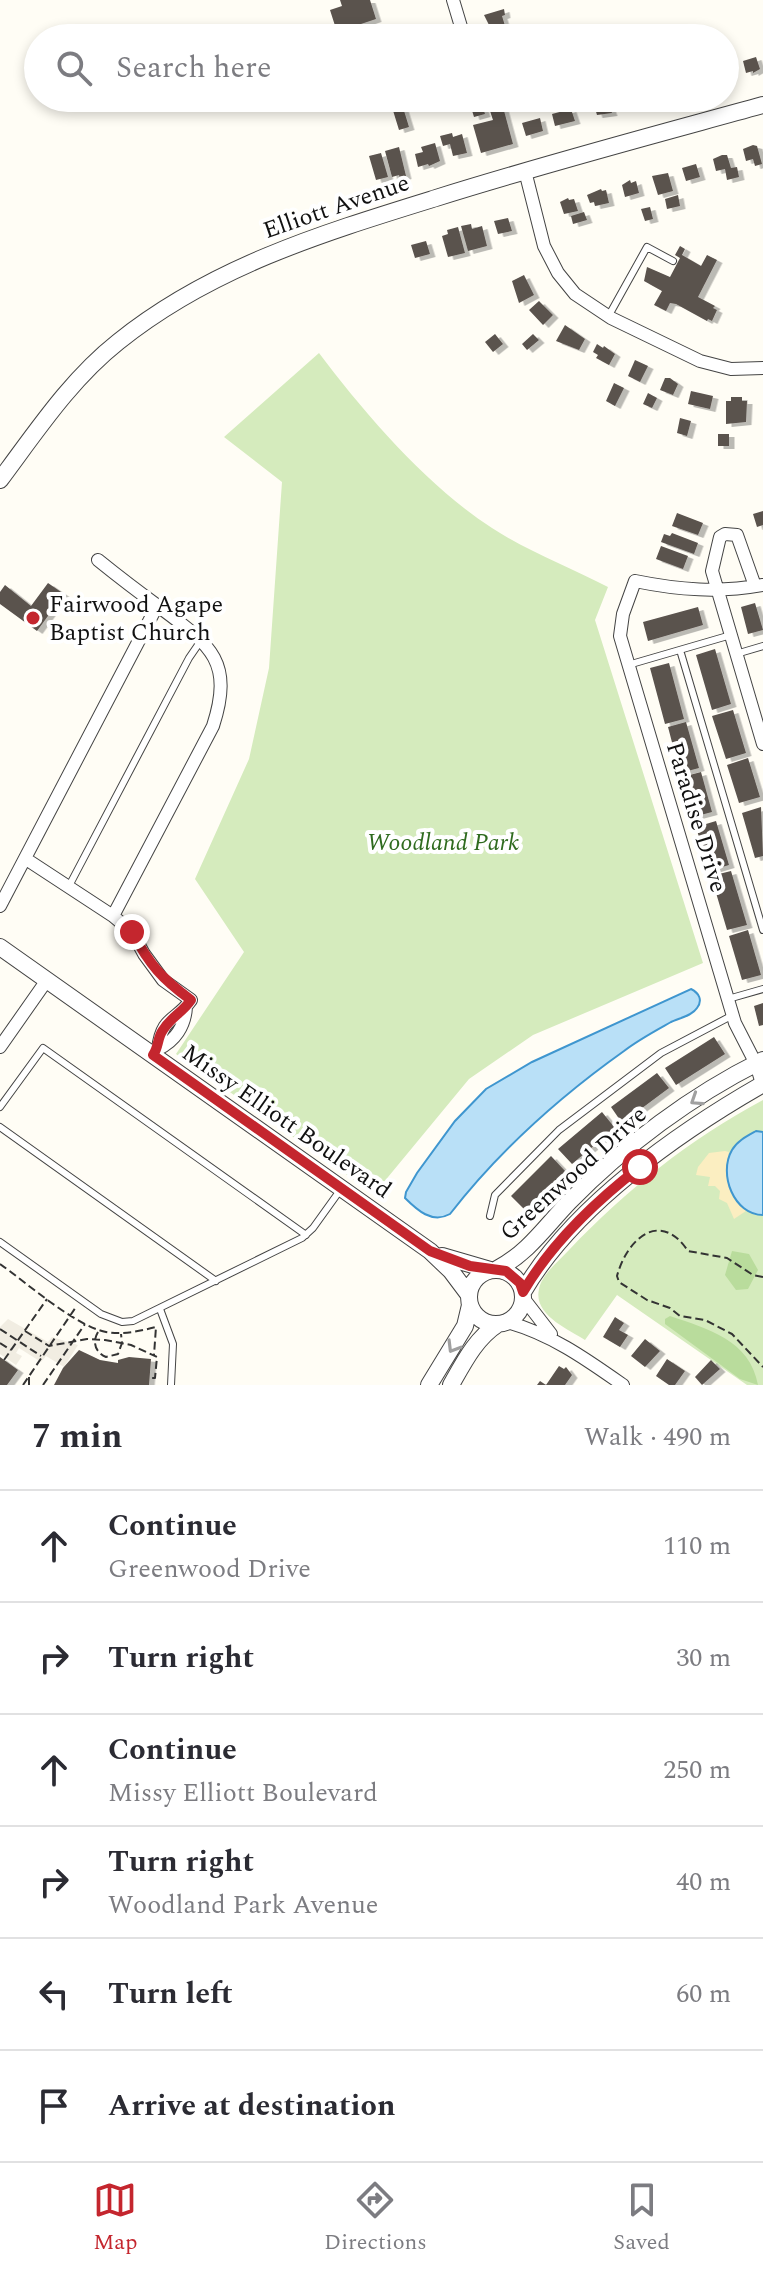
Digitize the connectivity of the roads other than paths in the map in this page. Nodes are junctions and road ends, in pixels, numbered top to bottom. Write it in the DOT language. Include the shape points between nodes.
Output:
graph roads {
  1 [pos="453,0"];
  2 [pos="460,24"];
  3 [pos="763,105"];
  4 [pos="738,112"];
  5 [pos="739,112"];
  6 [pos="525,171"];
  7 [pos="673,261"];
  8 [pos="608,317"];
  9 [pos="763,368"];
  10 [pos="0,480"];
  11 [pos="98,560"];
  12 [pos="759,586"];
  13 [pos="718,592"];
  14 [pos="157,606"];
  15 [pos="731,635"];
  16 [pos="202,639"];
  17 [pos="763,646"];
  18 [pos="680,650"];
  19 [pos="736,654"];
  20 [pos="628,665"];
  21 [pos="763,744"];
  22 [pos="26,859"];
  23 [pos="69,886"];
  24 [pos="0,906"];
  25 [pos="113,916"];
  26 [pos="763,930"];
  27 [pos="0,947"];
  28 [pos="47,980"];
  29 [pos="763,989"];
  30 [pos="728,999"];
  31 [pos="733,1015"];
  32 [pos="0,1047"];
  33 [pos="155,1052"];
  34 [pos="761,1064"];
  35 [pos="762,1085"];
  36 [pos="0,1107"];
  37 [pos="0,1127"];
  38 [pos="341,1188"];
  39 [pos="490,1216"];
  40 [pos="306,1235"];
  41 [pos="0,1242"];
  42 [pos="430,1251"];
  43 [pos="494,1270"];
  44 [pos="216,1281"];
  45 [pos="523,1295"];
  46 [pos="469,1300"];
  47 [pos="160,1309"];
  48 [pos="503,1323"];
  49 [pos="563,1344"];
  50 [pos="171,1385"];
  51 [pos="429,1385"];
  52 [pos="451,1385"];
  53 [pos="623,1385"];
  1 -- 2 [label="street"];
  3 -- 5 [label="street, Elliott Avenue"];
  4 -- 6 [label="street, Elliott Avenue"];
  6 -- 8 [label="street" via="551,261 575,294"];
  6 -- 10 [label="street, Elliott Avenue" via="312,237 193,291 98,359"];
  7 -- 8 [label="lane" via="647,247"];
  8 -- 9 [label="street" via="700,361 731,369"];
  11 -- 14 [label="street"];
  12 -- 13 [label="street"];
  12 -- 13 [label="street" via="732,533 720,537 712,563"];
  13 -- 15 [label="street"];
  13 -- 20 [label="street, Paradise Drive" via="635,581 620,636"];
  14 -- 16 [label="street"];
  14 -- 22 [label="street"];
  15 -- 18 [label="lane"];
  15 -- 19 [label="street"];
  16 -- 23 [label="lane"];
  16 -- 25 [label="street" via="221,678 213,726"];
  17 -- 19 [label="lane"];
  18 -- 20 [label="lane"];
  18 -- 26 [label="lane"];
  19 -- 21 [label="street"];
  20 -- 30 [label="street, Paradise Drive"];
  22 -- 23 [label="street"];
  22 -- 24 [label="street"];
  23 -- 25 [label="street"];
  25 -- 33 [label="street" via="189,1004 159,1034"];
  27 -- 28 [label="street, Missy Elliott Boulevard"];
  28 -- 32 [label="street"];
  28 -- 33 [label="street, Missy Elliott Boulevard"];
  29 -- 30 [label="lane"];
  30 -- 31 [label="street, Paradise Drive"];
  31 -- 34 [label="street, Paradise Drive"];
  31 -- 39 [label="lane" via="661,1053 559,1130 495,1195"];
  33 -- 38 [label="street, Missy Elliott Boulevard"];
  34 -- 35 [label="street, Paradise Drive"];
  34 -- 43 [label="street, Greenwood Drive, one-way" via="716,1086 658,1126 569,1202 525,1252"];
  35 -- 45 [label="street, Greenwood Drive" via="709,1116 629,1175 565,1237"];
  36 -- 40 [label="lane" via="43,1048"];
  37 -- 44 [label="lane"];
  38 -- 40 [label="lane"];
  38 -- 42 [label="street, Missy Elliott Boulevard"];
  40 -- 44 [label="lane"];
  41 -- 47 [label="lane" via="106,1317 133,1321"];
  42 -- 43 [label="street, Missy Elliott Boulevard"];
  42 -- 46 [label="street, Missy Elliott Boulevard"];
  43 -- 45 [label="street" via="514,1276"];
  43 -- 46 [label="street" via="473,1282"];
  44 -- 47 [label="lane"];
  45 -- 48 [label="street" via="519,1311"];
  45 -- 49 [label="street"];
  46 -- 48 [label="street" via="481,1319"];
  46 -- 51 [label="street, one-way" via="465,1326"];
  47 -- 50 [label="lane" via="173,1344"];
  48 -- 49 [label="street"];
  48 -- 52 [label="street" via="486,1331"];
  49 -- 53 [label="street"];
}
